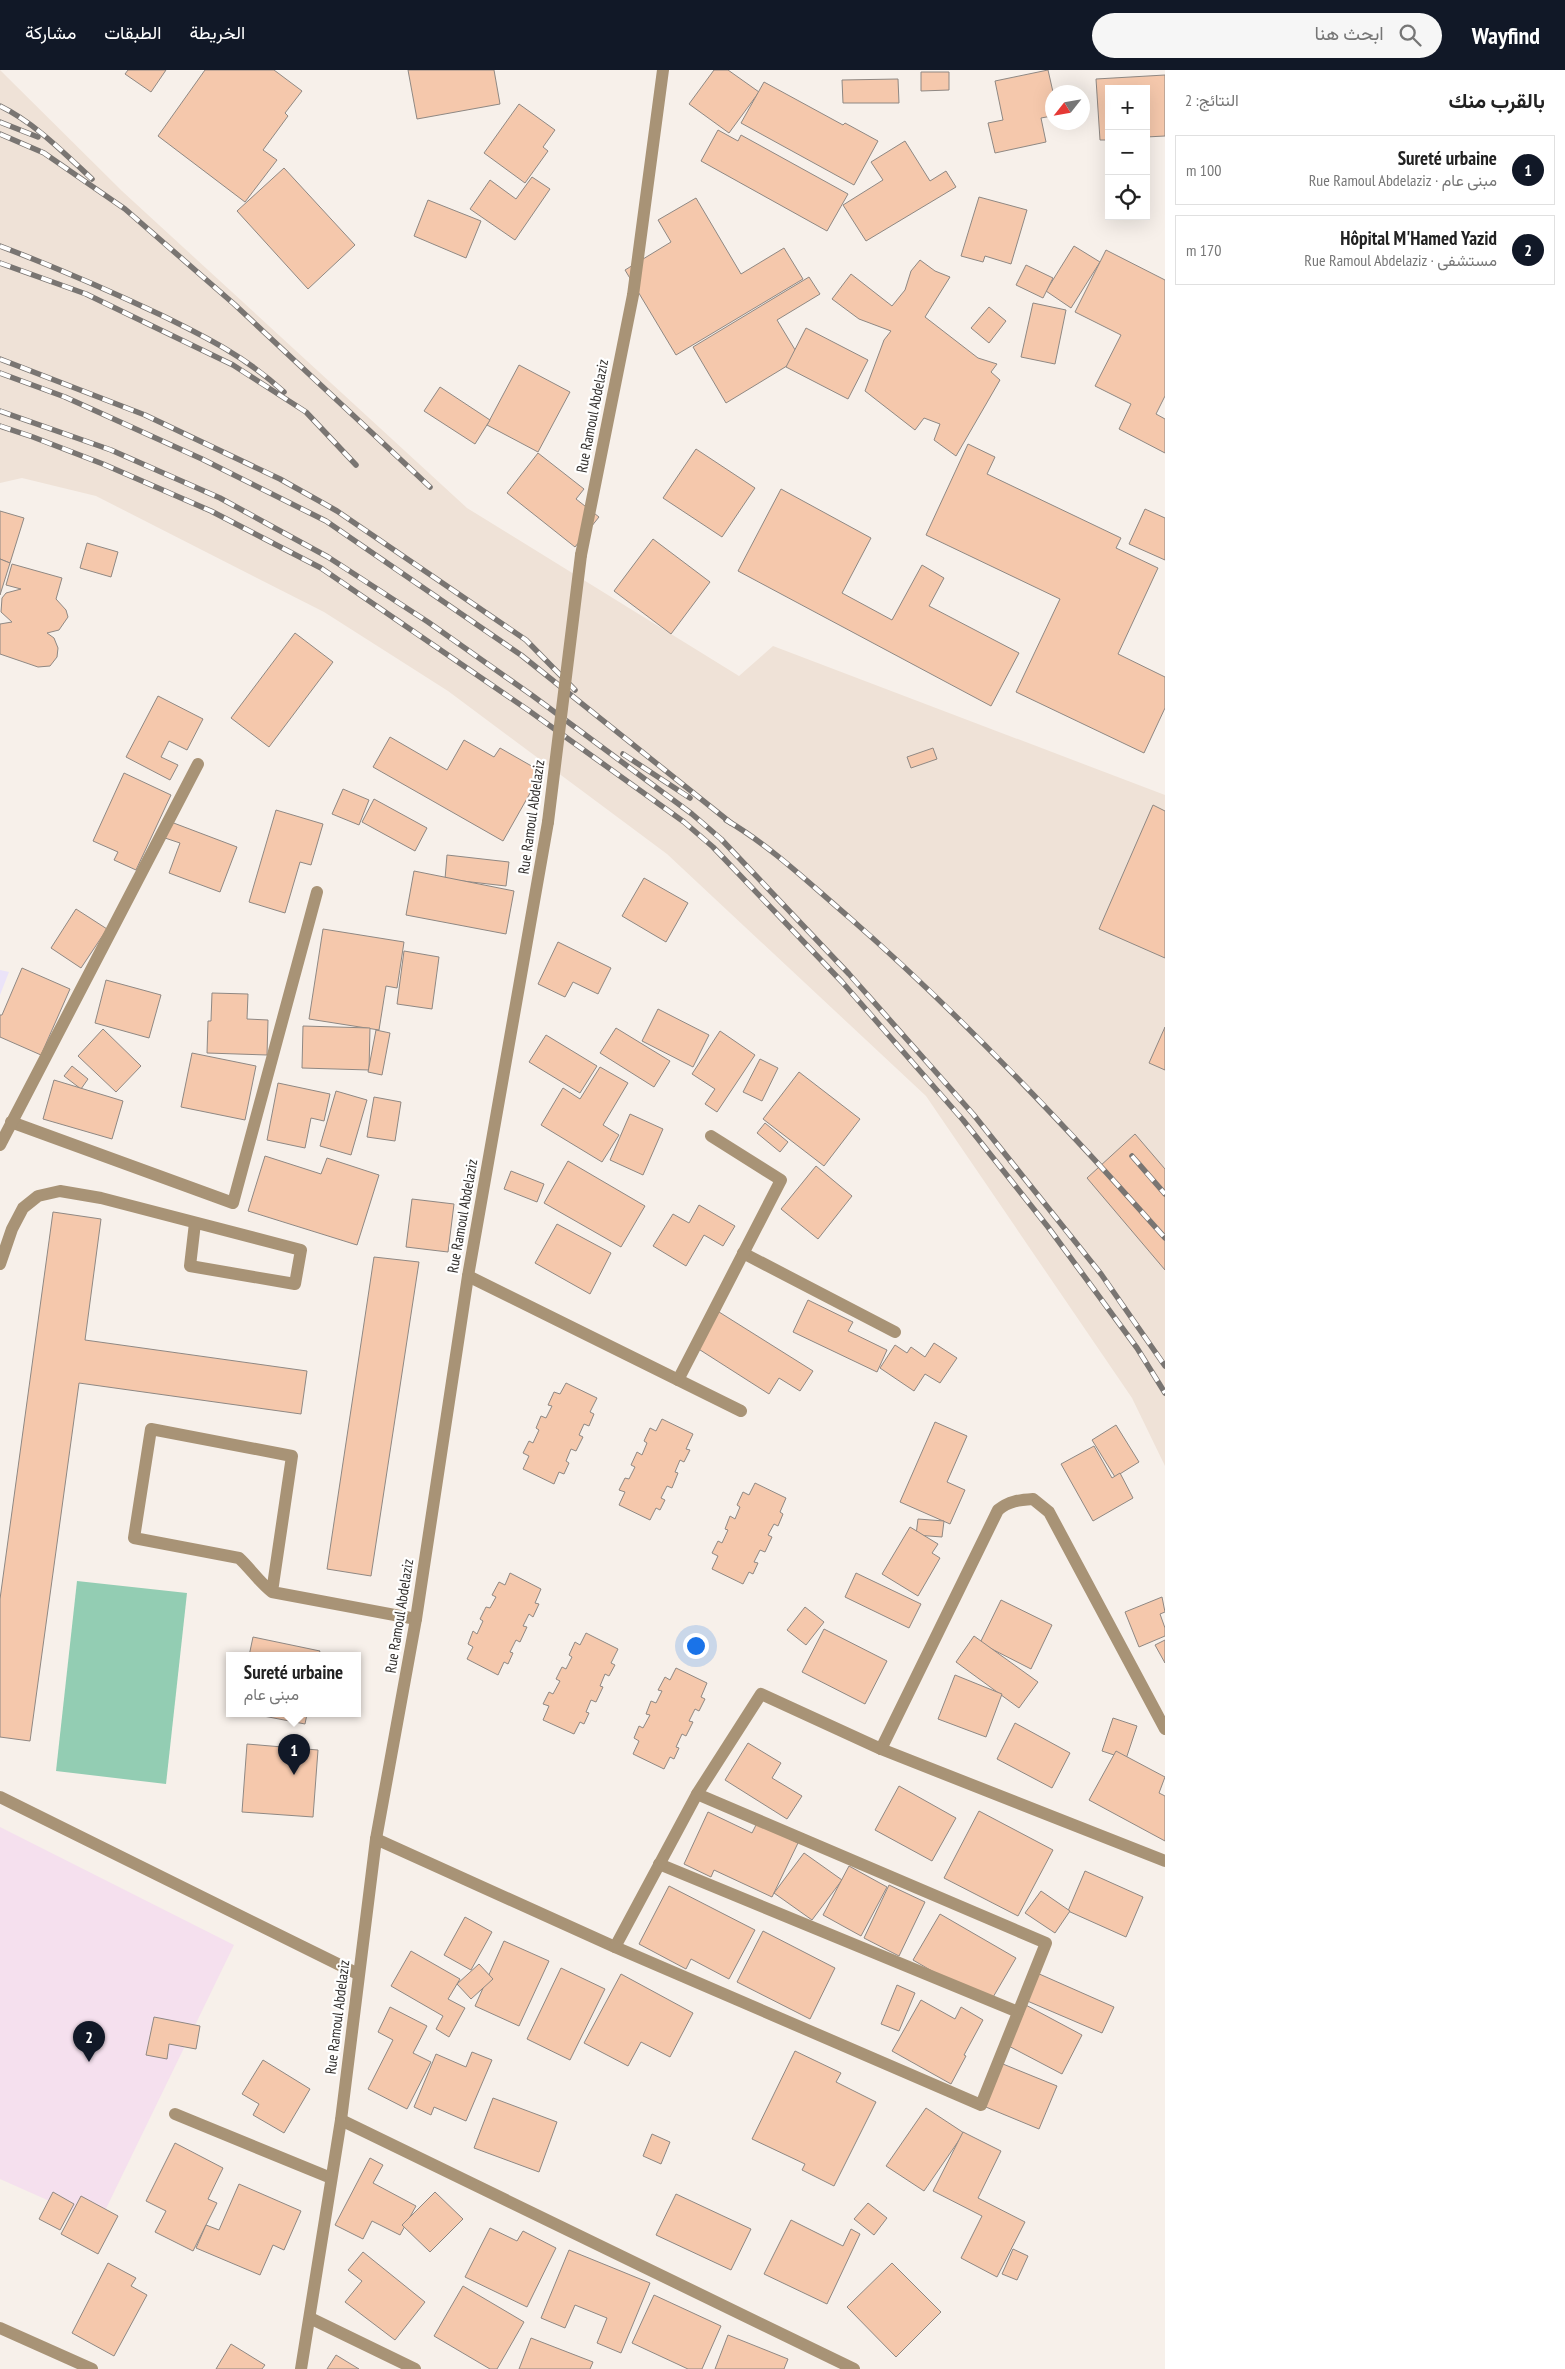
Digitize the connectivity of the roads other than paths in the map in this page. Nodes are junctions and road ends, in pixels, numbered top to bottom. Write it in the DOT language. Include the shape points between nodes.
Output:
graph roads {
  1 [pos="662,70"];
  2 [pos="198,764"];
  3 [pos="317,892"];
  4 [pos="11,1122"];
  5 [pos="711,1136"];
  6 [pos="0,1145"];
  7 [pos="196,1223"];
  8 [pos="742,1254"];
  9 [pos="0,1264"];
  10 [pos="468,1276"];
  11 [pos="895,1332"];
  12 [pos="678,1380"];
  13 [pos="741,1411"];
  14 [pos="272,1592"];
  15 [pos="416,1618"];
  16 [pos="1165,1729"];
  17 [pos="881,1749"];
  18 [pos="697,1794"];
  19 [pos="0,1797"];
  20 [pos="376,1839"];
  21 [pos="1165,1861"];
  22 [pos="659,1864"];
  23 [pos="615,1947"];
  24 [pos="358,1974"];
  25 [pos="1018,2012"];
  26 [pos="175,2114"];
  27 [pos="341,2120"];
  28 [pos="330,2178"];
  29 [pos="310,2318"];
  30 [pos="0,2328"];
  31 [pos="92,2369"];
  32 [pos="301,2369"];
  33 [pos="415,2369"];
  34 [pos="854,2369"];
  1 -- 10 [label="street, Rue Ramoul Abdelaziz, bridge" via="632,295 581,555 548,822"];
  2 -- 4 [label="street"];
  3 -- 4 [label="street" via="233,1203"];
  4 -- 6 [label="street"];
  5 -- 8 [label="street" via="781,1180"];
  7 -- 7 [label="street" via="301,1250 296,1284 190,1266"];
  7 -- 9 [label="street" via="101,1198 60,1191 38,1196 24,1208 12,1229"];
  8 -- 11 [label="street"];
  8 -- 12 [label="street"];
  10 -- 12 [label="street"];
  10 -- 15 [label="street, Rue Ramoul Abdelaziz"];
  12 -- 13 [label="street"];
  14 -- 14 [label="street" via="239,1558 134,1538 150,1429 292,1456"];
  14 -- 15 [label="street"];
  15 -- 20 [label="street, Rue Ramoul Abdelaziz"];
  16 -- 17 [label="street" via="1049,1512 1033,1499 1018,1500 998,1510"];
  17 -- 18 [label="street" via="762,1694"];
  17 -- 21 [label="street"];
  18 -- 22 [label="street"];
  18 -- 25 [label="street" via="1046,1943"];
  19 -- 24 [label="street"];
  20 -- 23 [label="street"];
  20 -- 24 [label="street, Rue Ramoul Abdelaziz"];
  22 -- 23 [label="street"];
  22 -- 25 [label="street"];
  23 -- 25 [label="street" via="981,2105"];
  24 -- 27 [label="street, Rue Ramoul Abdelaziz"];
  26 -- 28 [label="street"];
  27 -- 28 [label="street, Rue Ramoul Abdelaziz"];
  27 -- 34 [label="street"];
  28 -- 29 [label="street, Rue Ramoul Abdelaziz"];
  29 -- 32 [label="street, Rue Ramoul Abdelaziz"];
  29 -- 33 [label="street"];
  30 -- 31 [label="street"];
}
